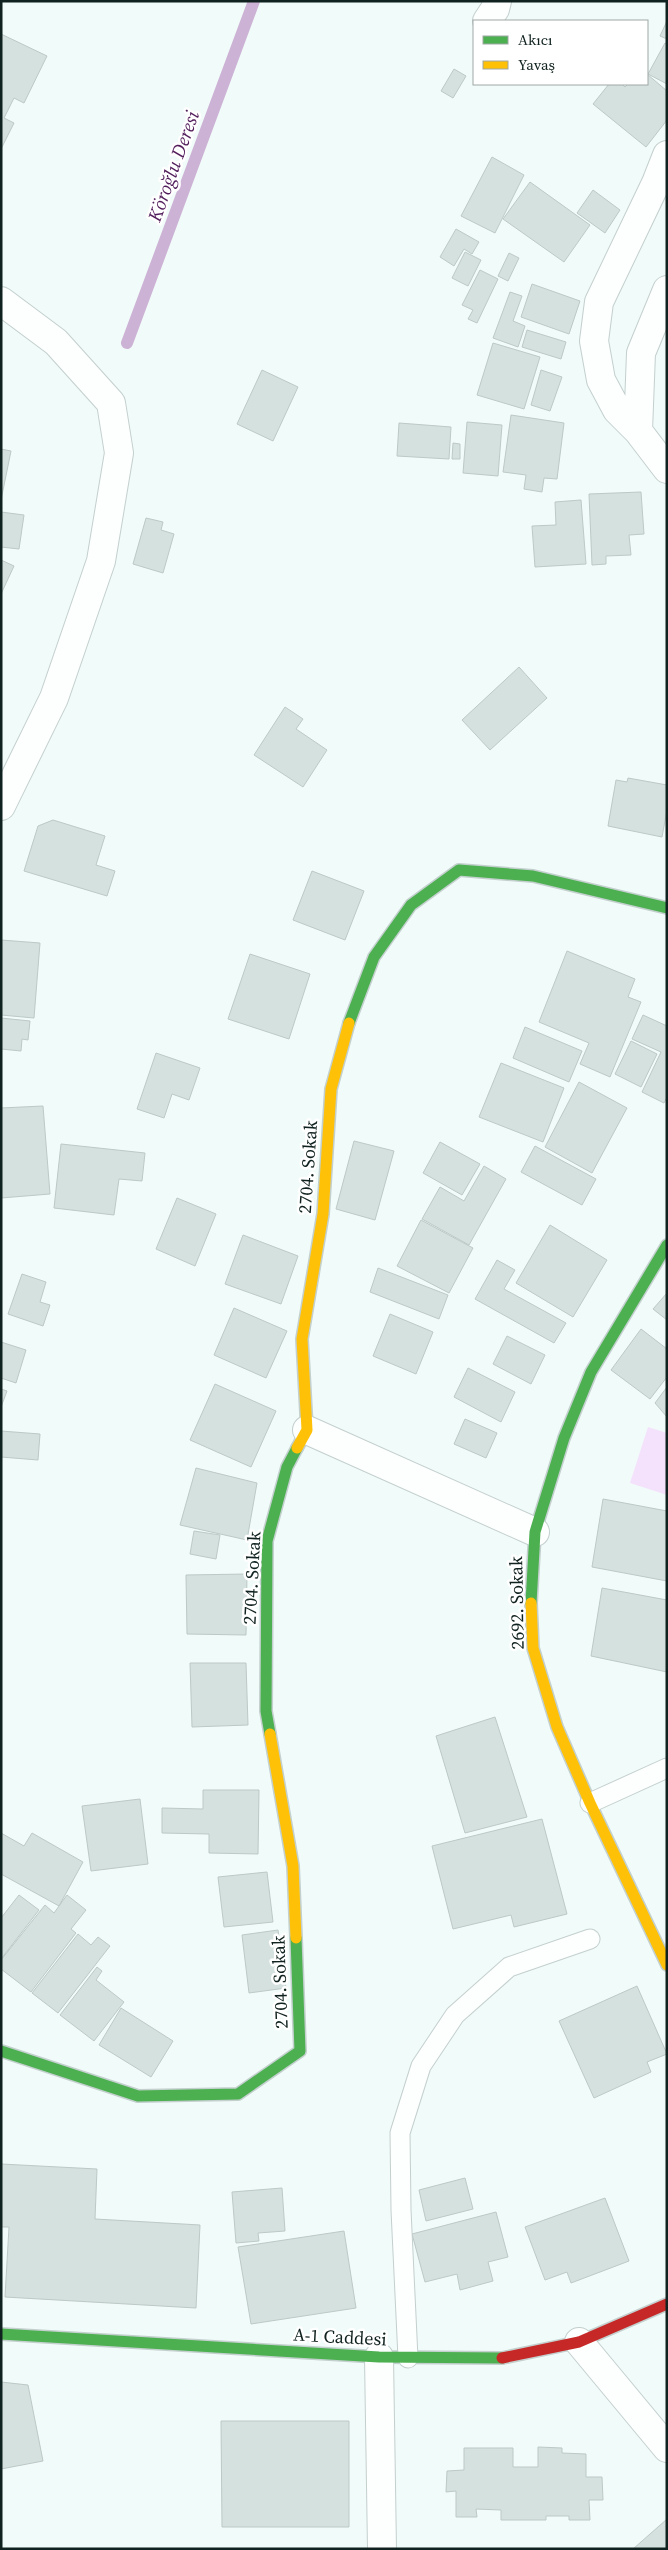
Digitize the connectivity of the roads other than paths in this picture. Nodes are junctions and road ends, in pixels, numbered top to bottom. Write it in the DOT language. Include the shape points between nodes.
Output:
graph roads {
  1 [pos="497,1"];
  2 [pos="489,20"];
  3 [pos="667,155"];
  4 [pos="667,290"];
  5 [pos="1,301"];
  6 [pos="638,431"];
  7 [pos="667,469"];
  8 [pos="1,806"];
  9 [pos="667,908"];
  10 [pos="667,1245"];
  11 [pos="307,1430"];
  12 [pos="535,1532"];
  13 [pos="667,1768"];
  14 [pos="590,1803"];
  15 [pos="590,1939"];
  16 [pos="667,1964"];
  17 [pos="1,2051"];
  18 [pos="667,2304"];
  19 [pos="1,2334"];
  20 [pos="579,2342"];
  21 [pos="379,2357"];
  22 [pos="408,2358"];
  23 [pos="667,2448"];
  24 [pos="382,2549"];
  1 -- 2 [label="street"];
  3 -- 6 [label="street" via="598,302 594,341 601,380 617,410"];
  4 -- 6 [label="street" via="640,353"];
  5 -- 8 [label="street" via="56,342 111,403 119,453 101,561 54,698"];
  6 -- 7 [label="street"];
  9 -- 11 [label="street, 2704. Sokak" via="533,876 459,870 411,905 374,957 352,1011 331,1089 323,1214 302,1339"];
  10 -- 12 [label="street, 2692. Sokak" via="591,1372 564,1438"];
  11 -- 12 [label="street"];
  11 -- 17 [label="street, 2704. Sokak" via="288,1467 267,1541 266,1711 293,1866 300,2051 238,2094 138,2096"];
  12 -- 14 [label="street, 2692. Sokak" via="533,1648 557,1727"];
  13 -- 14 [label="lane"];
  14 -- 16 [label="street, 2692. Sokak"];
  15 -- 22 [label="lane" via="510,1966 455,2015 421,2066 400,2132"];
  18 -- 20 [label="street, A-1 Caddesi"];
  19 -- 21 [label="street, A-1 Caddesi"];
  20 -- 22 [label="street, A-1 Caddesi" via="495,2360"];
  20 -- 23 [label="street"];
  21 -- 22 [label="street, A-1 Caddesi"];
  21 -- 24 [label="street"];
}
